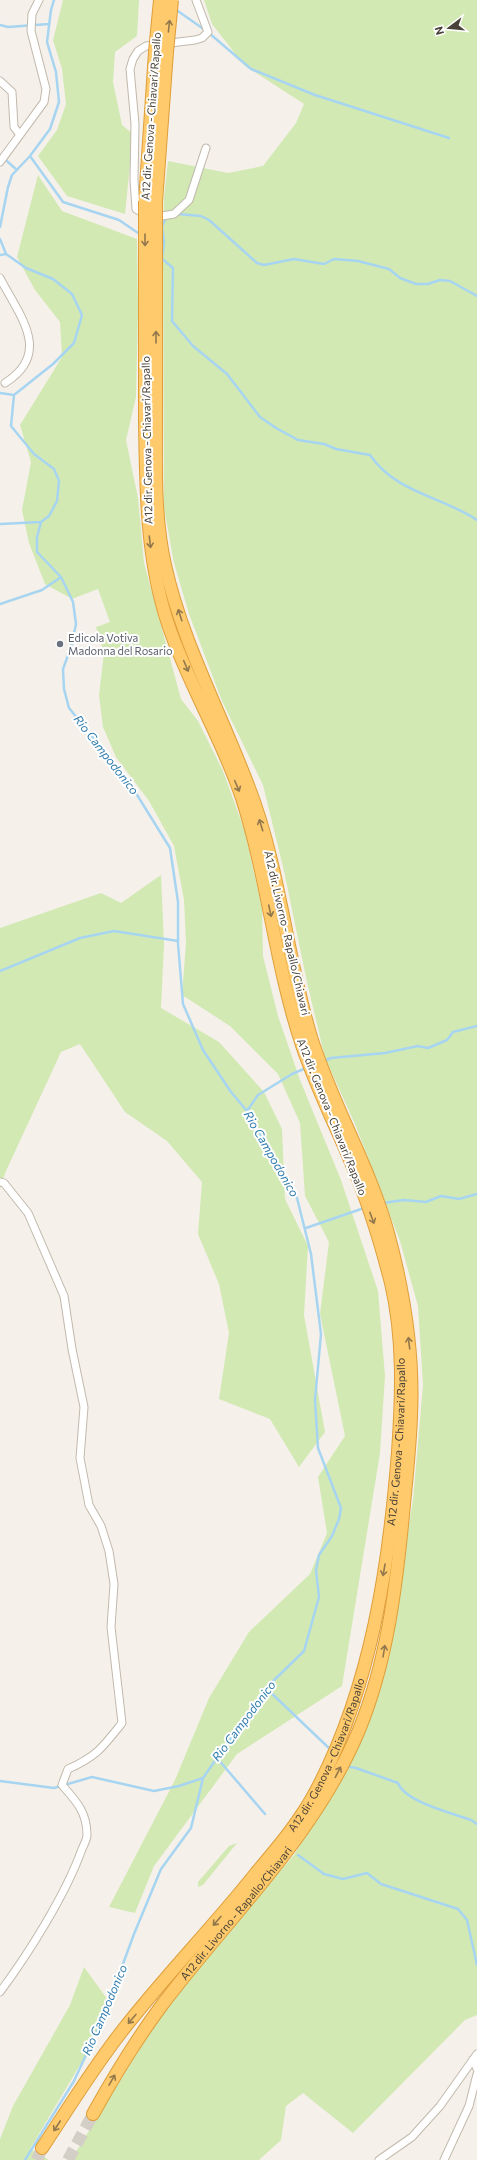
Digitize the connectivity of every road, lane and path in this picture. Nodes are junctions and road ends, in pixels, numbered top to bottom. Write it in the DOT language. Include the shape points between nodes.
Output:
graph roads {
  1 [pos="39,0"];
  2 [pos="160,0"];
  3 [pos="172,0"];
  4 [pos="196,0"];
  5 [pos="161,52"];
  6 [pos="0,81"];
  7 [pos="20,135"];
  8 [pos="206,148"];
  9 [pos="0,162"];
  10 [pos="0,278"];
  11 [pos="5,383"];
  12 [pos="0,1182"];
  13 [pos="404,1437"];
  14 [pos="396,1532"];
  15 [pos="0,1992"];
  16 [pos="475,2057"];
  17 [pos="477,2069"];
  18 [pos="477,2074"];
  19 [pos="93,2114"];
  20 [pos="42,2148"];
  21 [pos="379,2160"];
  22 [pos="444,2160"];
  1 -- 7 [label="street" via="32,14 30,30 46,89 44,102"];
  2 -- 5 [label="highway, A12 dir. Genova - Chiavari/Rapallo, bridge"];
  5 -- 3 [label="highway, one-way, bridge"];
  4 -- 8 [label="street" via="208,32 202,38 146,46 138,51 131,64 136,209 150,218 174,214 189,200"];
  5 -- 13 [label="highway, A12 dir. Genova - Chiavari/Rapallo, bridge" via="150,202 150,418 147,510 154,568 168,625 241,795 263,874 289,1004 359,1167 377,1232 397,1288"];
  6 -- 7 [label="street" via="12,92 14,127"];
  7 -- 9 [label="street"];
  10 -- 11 [label="street" via="30,336 30,356 18,374"];
  12 -- 15 [label="street" via="4,1183 28,1213 64,1296 84,1407 80,1458 89,1505 101,1526 114,1584 111,1627 122,1723 101,1750 86,1761 68,1769 62,1785 81,1806 87,1836 77,1865 48,1917"];
  13 -- 14 [label="highway, A12 dir. Livorno - Rapallo/Chiavari"];
  19 -- 14 [label="highway, A12 dir. Livorno - Rapallo/Chiavari, one-way" via="124,2060 163,2004 290,1850 326,1794 359,1731 383,1658 396,1578"];
  14 -- 20 [label="highway, A12 dir. Genova - Chiavari/Rapallo, one-way" via="368,1658 346,1723 315,1794 281,1844 122,2031"];
  16 -- 17 [label="street"];
  16 -- 21 [label="street" via="440,2106 412,2137"];
  18 -- 22 [label="street" via="469,2106"];
}
